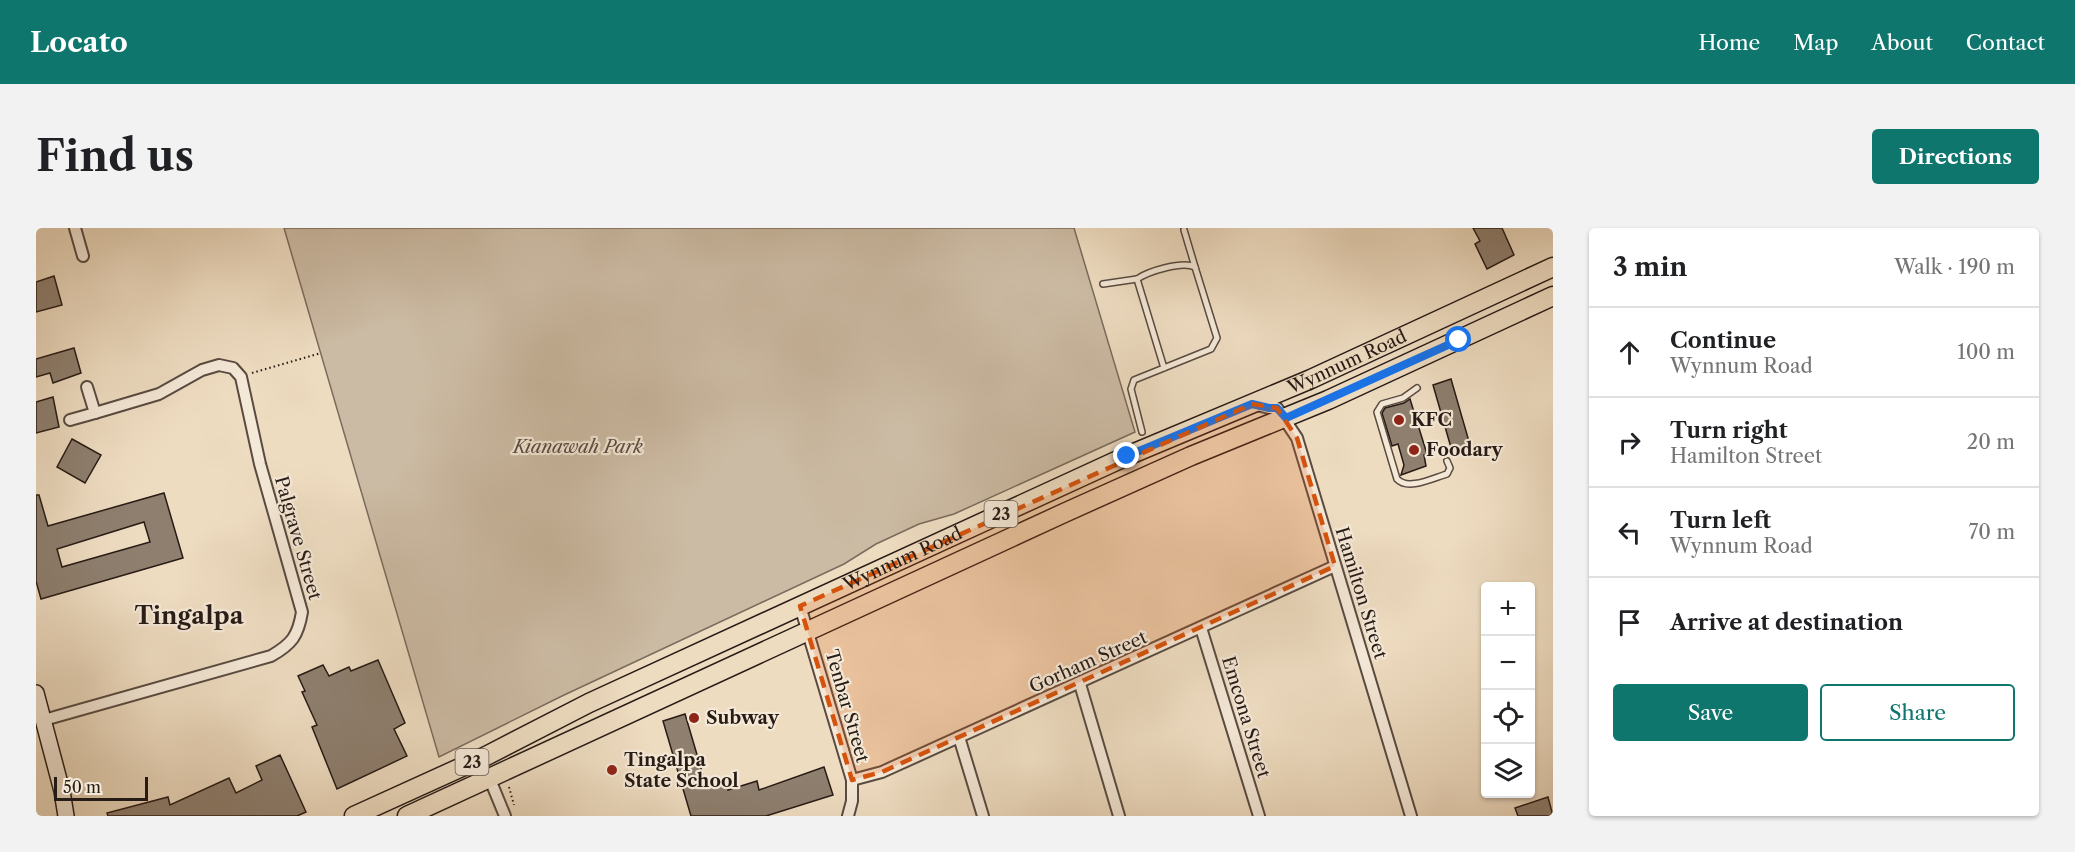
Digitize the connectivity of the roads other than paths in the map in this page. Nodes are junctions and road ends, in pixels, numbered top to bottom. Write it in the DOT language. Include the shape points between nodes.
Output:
graph roads {
  1 [pos="75,228"];
  2 [pos="1184,230"];
  3 [pos="83,256"];
  4 [pos="1195,267"];
  5 [pos="1553,267"];
  6 [pos="1137,279"];
  7 [pos="1103,284"];
  8 [pos="1553,296"];
  9 [pos="1164,368"];
  10 [pos="87,387"];
  11 [pos="1417,388"];
  12 [pos="1252,404"];
  13 [pos="95,413"];
  14 [pos="1286,418"];
  15 [pos="70,420"];
  16 [pos="1142,432"];
  17 [pos="1447,461"];
  18 [pos="1036,498"];
  19 [pos="1064,513"];
  20 [pos="1335,566"];
  21 [pos="800,606"];
  22 [pos="1201,628"];
  23 [pos="808,632"];
  24 [pos="1080,684"];
  25 [pos="36,693"];
  26 [pos="44,720"];
  27 [pos="959,737"];
  28 [pos="489,777"];
  29 [pos="852,780"];
  30 [pos="62,791"];
  31 [pos="66,816"];
  32 [pos="74,816"];
  33 [pos="354,816"];
  34 [pos="407,816"];
  35 [pos="505,816"];
  36 [pos="848,816"];
  37 [pos="983,816"];
  38 [pos="1119,816"];
  39 [pos="1259,816"];
  40 [pos="1411,816"];
  1 -- 3 [label="street"];
  2 -- 4 [label="lane"];
  4 -- 6 [label="lane" via="1187,263 1145,273"];
  4 -- 9 [label="lane" via="1218,338 1211,349"];
  5 -- 12 [label="main road, Wynnum Road / 23"];
  6 -- 7 [label="lane"];
  6 -- 9 [label="lane"];
  8 -- 14 [label="main road, Wynnum Road / 23"];
  9 -- 16 [label="lane" via="1134,380 1131,389"];
  10 -- 13 [label="street"];
  11 -- 17 [label="lane" via="1403,398 1382,404 1377,412 1397,479 1409,485 1447,474"];
  12 -- 14 [label="street" via="1277,408"];
  12 -- 18 [label="main road, Wynnum Road / 23"];
  13 -- 15 [label="street"];
  13 -- 26 [label="street, Palgrave Street" via="159,394 202,370 219,365 233,368 241,377 260,464 302,612 299,629 287,646 271,656"];
  14 -- 19 [label="main road, Wynnum Road / 23"];
  14 -- 20 [label="street, Hamilton Street" via="1300,447"];
  18 -- 19 [label="main road" via="1042,509"];
  18 -- 21 [label="main road, Wynnum Road / 23"];
  19 -- 23 [label="main road, Wynnum Road / 23"];
  20 -- 22 [label="street, Gorham Street"];
  20 -- 40 [label="street, Hamilton Street"];
  21 -- 23 [label="street, Tenbar Street"];
  21 -- 33 [label="main road, Wynnum Road / 23"];
  22 -- 24 [label="street, Gorham Street"];
  22 -- 39 [label="street, Emcona Street"];
  23 -- 28 [label="main road, Wynnum Road / 23"];
  23 -- 29 [label="street, Tenbar Street"];
  24 -- 27 [label="street, Gorham Street"];
  24 -- 38 [label="street"];
  25 -- 26 [label="main road"];
  26 -- 30 [label="main road"];
  27 -- 29 [label="street, Gorham Street" via="882,772"];
  27 -- 37 [label="street"];
  28 -- 34 [label="main road, Wynnum Road / 23"];
  28 -- 35 [label="street"];
  29 -- 36 [label="street, Tenbar Street"];
  30 -- 31 [label="main road"];
  30 -- 32 [label="main road"];
}
